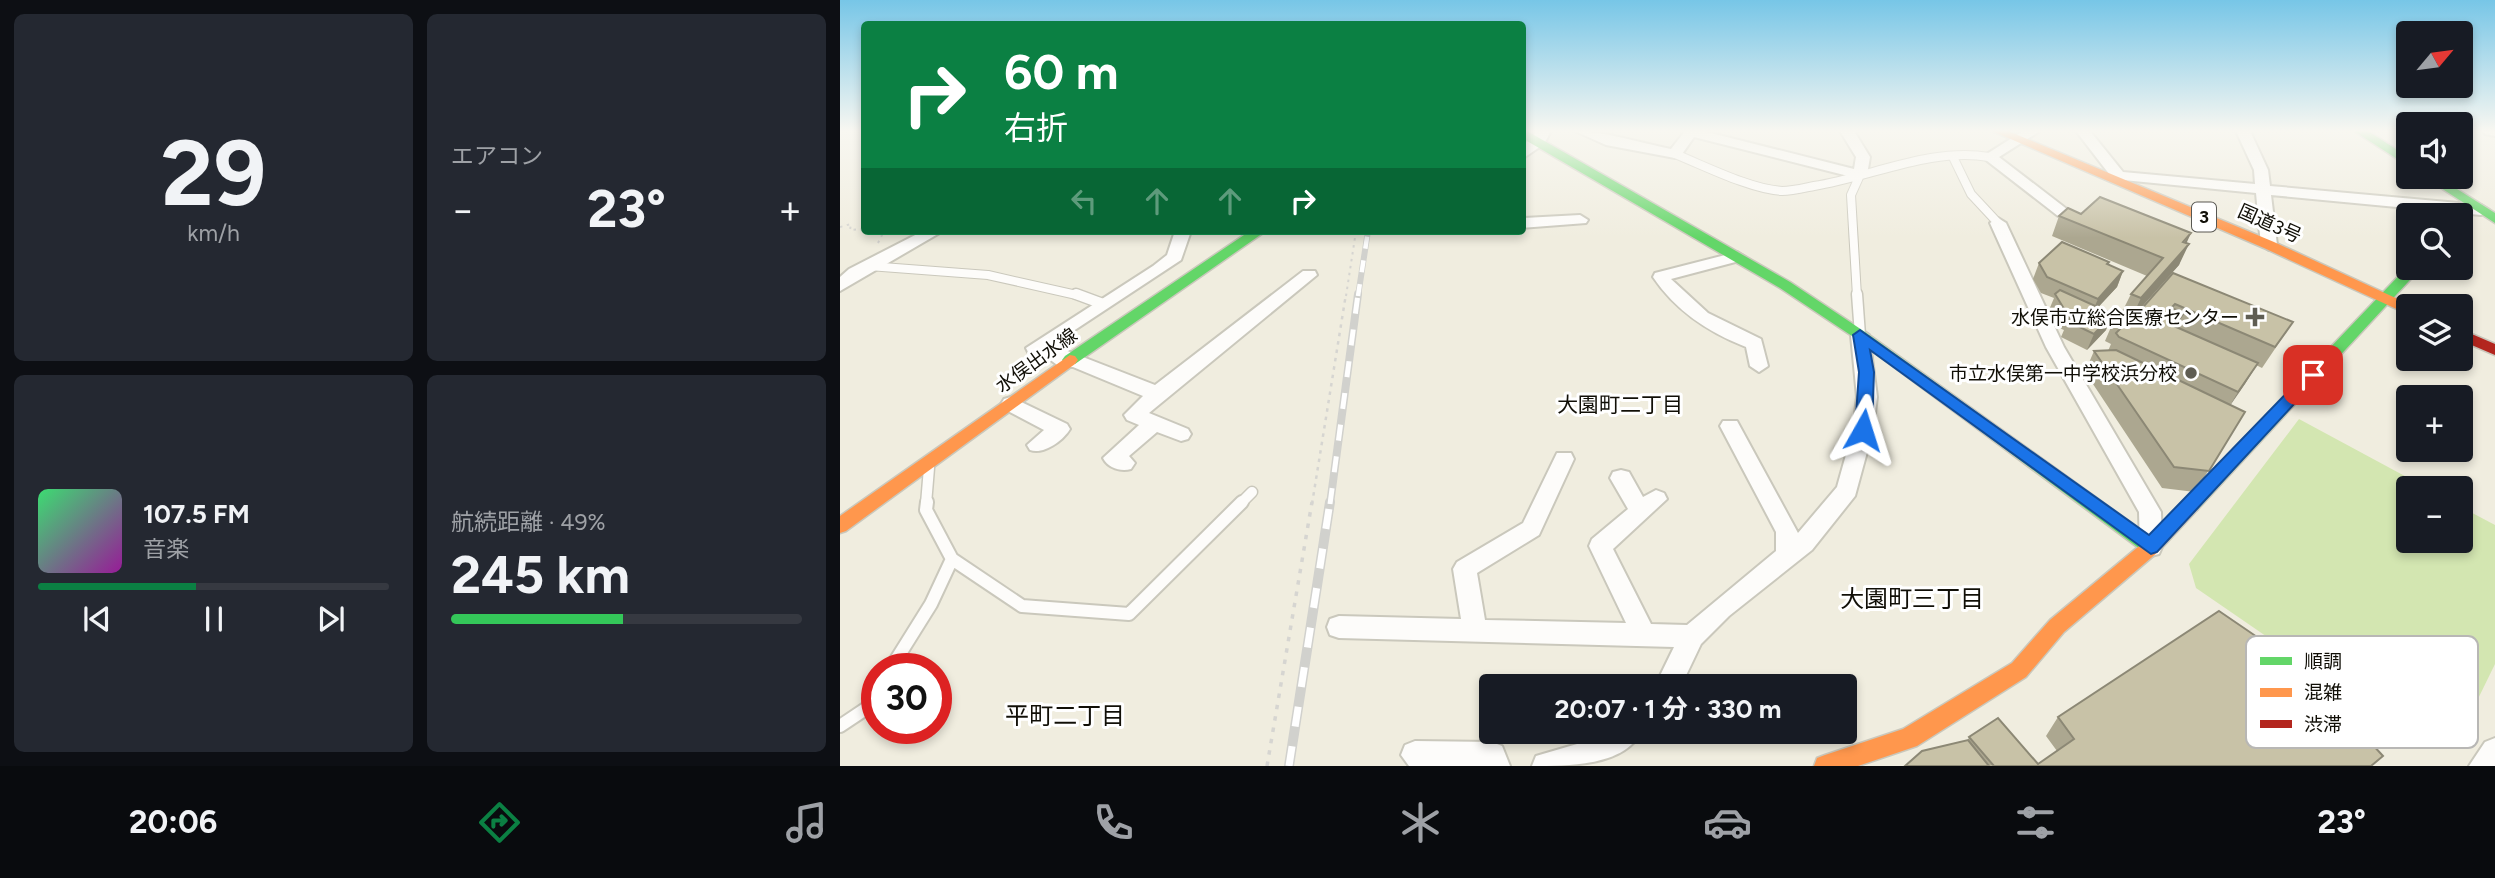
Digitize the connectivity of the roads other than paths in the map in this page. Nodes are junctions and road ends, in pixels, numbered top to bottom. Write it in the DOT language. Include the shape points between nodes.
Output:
graph roads {
  1 [pos="1591,167"];
  2 [pos="1709,167"];
  3 [pos="1831,167"];
  4 [pos="1861,167"];
  5 [pos="1901,167"];
  6 [pos="1958,167"];
  7 [pos="2002,167"];
  8 [pos="2095,167"];
  9 [pos="2109,167"];
  10 [pos="2259,167"];
  11 [pos="1860,174"];
  12 [pos="2117,178"];
  13 [pos="2265,187"];
  14 [pos="2452,189"];
  15 [pos="2490,210"];
  16 [pos="2063,213"];
  17 [pos="2473,216"];
  18 [pos="1580,220"];
  19 [pos="1526,223"];
  20 [pos="1998,223"];
  21 [pos="927,235"];
  22 [pos="1182,235"];
  23 [pos="1253,235"];
  24 [pos="2269,245"];
  25 [pos="1737,257"];
  26 [pos="868,266"];
  27 [pos="1159,270"];
  28 [pos="1309,275"];
  29 [pos="2403,280"];
  30 [pos="1187,281"];
  31 [pos="840,286"];
  32 [pos="2386,298"];
  33 [pos="2396,303"];
  34 [pos="1103,304"];
  35 [pos="1860,335"];
  36 [pos="2473,340"];
  37 [pos="2495,350"];
  38 [pos="1070,361"];
  39 [pos="1759,366"];
  40 [pos="1157,394"];
  41 [pos="1011,404"];
  42 [pos="1155,423"];
  43 [pos="1730,426"];
  44 [pos="1181,434"];
  45 [pos="1037,445"];
  46 [pos="1113,458"];
  47 [pos="1564,460"];
  48 [pos="930,463"];
  49 [pos="1621,478"];
  50 [pos="1252,492"];
  51 [pos="840,526"];
  52 [pos="2151,547"];
  53 [pos="1788,555"];
  54 [pos="952,559"];
  55 [pos="1339,627"];
  56 [pos="1475,631"];
  57 [pos="1644,635"];
  58 [pos="1692,636"];
  59 [pos="900,653"];
  60 [pos="1674,674"];
  61 [pos="861,712"];
  62 [pos="840,726"];
  63 [pos="1613,744"];
  64 [pos="2495,752"];
  65 [pos="1415,755"];
  66 [pos="1496,766"];
  67 [pos="1546,766"];
  68 [pos="1825,766"];
  69 [pos="2483,766"];
  1 -- 25 [label="main road"];
  2 -- 11 [label="lane" via="1782,191 1840,182"];
  3 -- 11 [label="street"];
  4 -- 11 [label="street"];
  5 -- 11 [label="lane"];
  6 -- 20 [label="lane" via="1972,194"];
  7 -- 16 [label="street"];
  8 -- 12 [label="main road, 国道3号 / 3"];
  9 -- 12 [label="street"];
  10 -- 13 [label="street"];
  11 -- 35 [label="lane" via="1851,195"];
  12 -- 13 [label="street"];
  12 -- 24 [label="main road, 国道3号 / 3"];
  13 -- 15 [label="street"];
  13 -- 24 [label="street"];
  14 -- 15 [label="main road"];
  15 -- 17 [label="street"];
  18 -- 19 [label="street"];
  20 -- 52 [label="street" via="2054,347 2150,512"];
  21 -- 26 [label="street"];
  22 -- 27 [label="street" via="1175,257"];
  23 -- 30 [label="main road, 水俣出水線"];
  24 -- 32 [label="main road, 国道3号 / 3"];
  25 -- 35 [label="main road"];
  25 -- 39 [label="street" via="1661,277 1673,296 1716,328 1755,343"];
  26 -- 31 [label="street"];
  26 -- 34 [label="lane" via="995,274 1065,289"];
  27 -- 30 [label="street"];
  27 -- 34 [label="street"];
  28 -- 40 [label="street"];
  29 -- 32 [label="main road"];
  30 -- 38 [label="main road, 水俣出水線"];
  32 -- 33 [label="main road, 国道3号 / 3"];
  32 -- 52 [label="main road"];
  34 -- 38 [label="street" via="1035,348"];
  35 -- 52 [label="main road"];
  35 -- 53 [label="street" via="1867,397 1847,490 1804,543"];
  36 -- 37 [label="main road"];
  38 -- 40 [label="street"];
  38 -- 41 [label="main road, 水俣出水線"];
  40 -- 42 [label="street" via="1134,415"];
  41 -- 45 [label="street" via="1060,429"];
  41 -- 48 [label="main road, 水俣出水線"];
  42 -- 44 [label="street"];
  42 -- 46 [label="street"];
  43 -- 53 [label="street" via="1787,532"];
  47 -- 56 [label="street" via="1531,529 1465,569"];
  48 -- 51 [label="main road, 水俣出水線"];
  48 -- 54 [label="lane" via="926,510"];
  49 -- 57 [label="street" via="1649,506 1600,546"];
  50 -- 54 [label="lane" via="1129,614 1022,606"];
  52 -- 68 [label="main road" via="2057,626 2019,670 1909,738"];
  53 -- 58 [label="street"];
  54 -- 59 [label="lane"];
  55 -- 56 [label="street"];
  56 -- 57 [label="street"];
  57 -- 58 [label="street"];
  58 -- 60 [label="street"];
  61 -- 62 [label="lane"];
  63 -- 67 [label="street"];
  64 -- 69 [label="street"];
  65 -- 66 [label="street" via="1492,756"];
}
